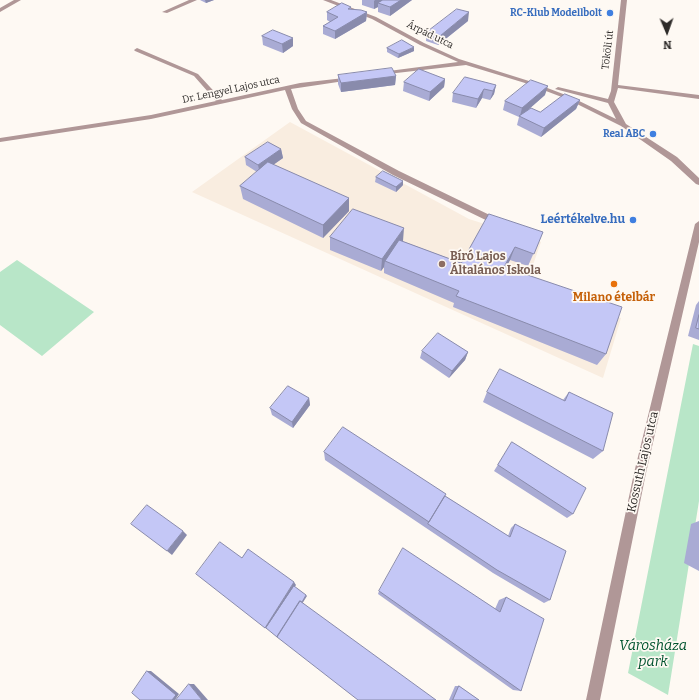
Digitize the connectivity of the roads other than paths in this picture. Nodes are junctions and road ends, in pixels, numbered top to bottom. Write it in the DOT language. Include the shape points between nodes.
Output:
graph roads {
  1 [pos="18,0"];
  2 [pos="194,0"];
  3 [pos="326,0"];
  4 [pos="624,0"];
  5 [pos="0,10"];
  6 [pos="165,12"];
  7 [pos="137,50"];
  8 [pos="466,63"];
  9 [pos="373,75"];
  10 [pos="358,77"];
  11 [pos="527,82"];
  12 [pos="614,86"];
  13 [pos="287,88"];
  14 [pos="699,97"];
  15 [pos="220,102"];
  16 [pos="610,102"];
  17 [pos="614,110"];
  18 [pos="597,113"];
  19 [pos="623,126"];
  20 [pos="0,140"];
  21 [pos="699,182"];
  22 [pos="699,224"];
  23 [pos="506,227"];
  24 [pos="593,700"];
  1 -- 5 [label="street"];
  2 -- 6 [label="street"];
  3 -- 8 [label="street, Árpád utca" via="374,18 422,44"];
  4 -- 12 [label="street, Tököli út"];
  7 -- 15 [label="street" via="196,75"];
  8 -- 9 [label="street"];
  8 -- 11 [label="street, Árpád utca"];
  10 -- 13 [label="street, Dr. Lengyel Lajos utca"];
  11 -- 16 [label="street, Árpád utca"];
  11 -- 18 [label="street, Árpád utca" via="569,98"];
  12 -- 14 [label="street"];
  12 -- 16 [label="street, Tököli út"];
  13 -- 15 [label="street, Dr. Lengyel Lajos utca"];
  13 -- 23 [label="street" via="303,122"];
  15 -- 20 [label="street, Dr. Lengyel Lajos utca" via="151,117"];
  16 -- 17 [label="street"];
  17 -- 18 [label="street" via="612,114"];
  17 -- 19 [label="street"];
  18 -- 19 [label="street, Árpád utca"];
  19 -- 21 [label="street, Árpád utca" via="674,159"];
  22 -- 24 [label="street, Kossuth Lajos utca" via="640,473"];
}
